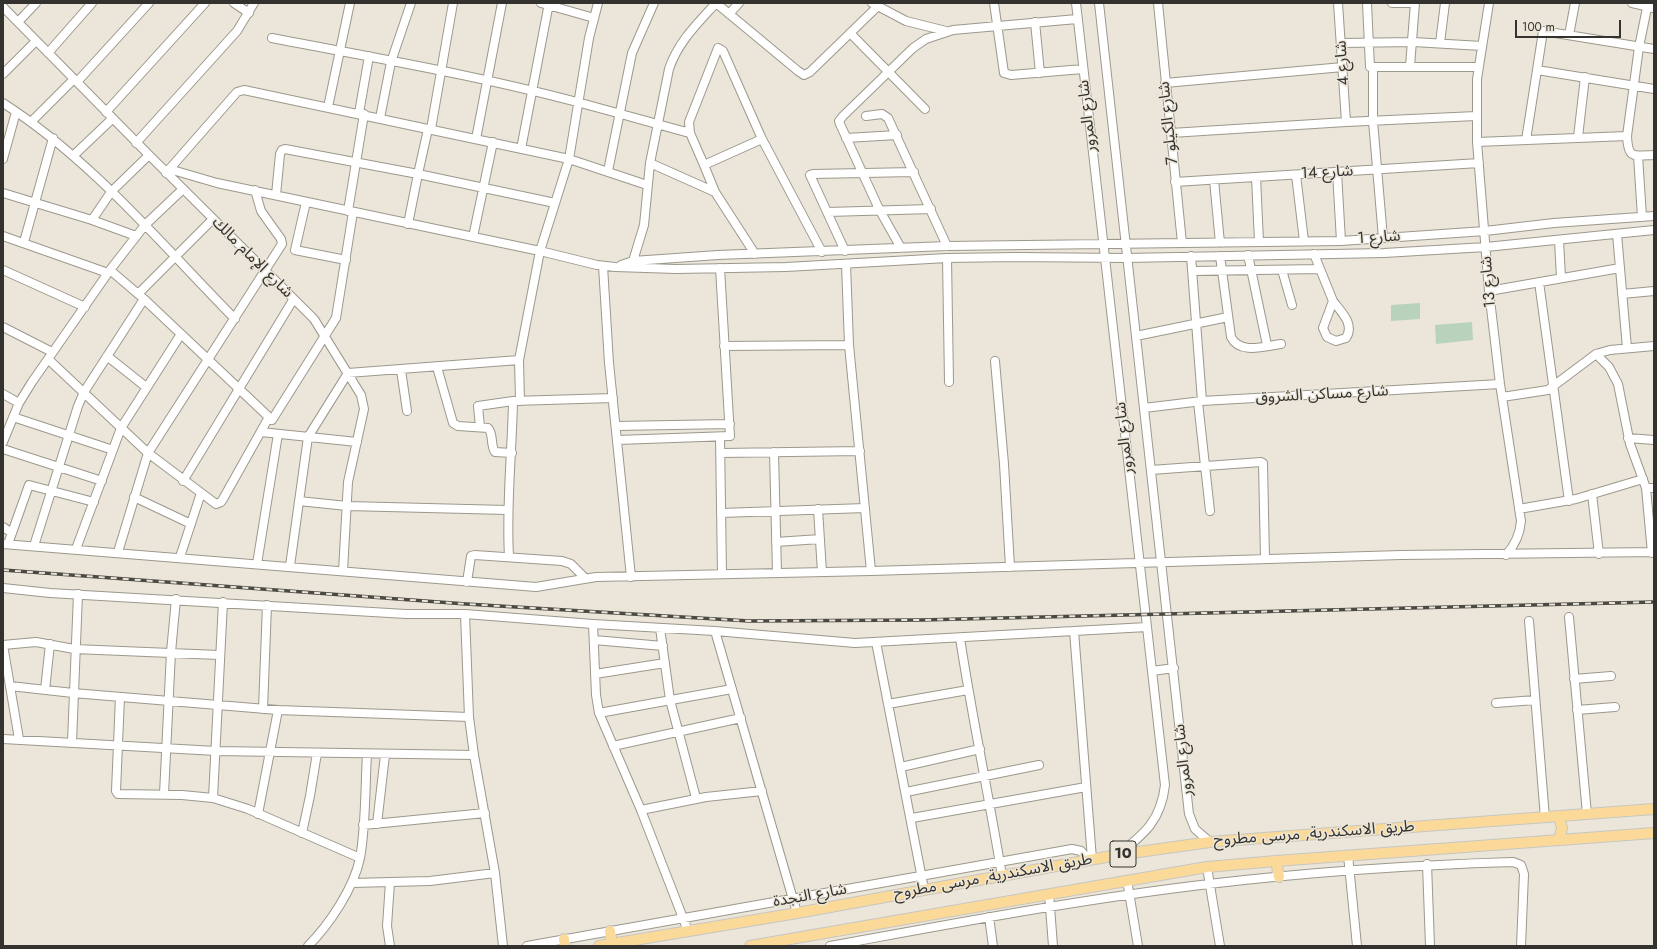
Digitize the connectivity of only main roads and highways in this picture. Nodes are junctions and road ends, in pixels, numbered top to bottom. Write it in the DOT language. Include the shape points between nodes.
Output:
graph roads {
  1 [pos="1654,809"];
  2 [pos="1559,817"];
  3 [pos="1654,833"];
  4 [pos="1559,840"];
  5 [pos="1276,861"];
  6 [pos="1278,877"];
  7 [pos="610,931"];
  8 [pos="612,944"];
  9 [pos="599,946"];
  10 [pos="750,946"];
  1 -- 2 [label="main road, طريق الاسكندرية, مرسى مطروح / 10"];
  2 -- 4 [label="main road" via="1562,828"];
  2 -- 8 [label="main road, طريق الاسكندرية, مرسى مطروح / 10" via="1210,842 1117,855"];
  3 -- 4 [label="main road, طريق الاسكندرية, مرسى مطروح / 10"];
  4 -- 5 [label="main road, طريق الاسكندرية, مرسى مطروح / 10"];
  5 -- 6 [label="main road"];
  5 -- 10 [label="main road, طريق الاسكندرية, مرسى مطروح / 10" via="1207,867"];
  7 -- 8 [label="main road"];
  8 -- 9 [label="main road, طريق الاسكندرية, مرسى مطروح / 10"];
}
